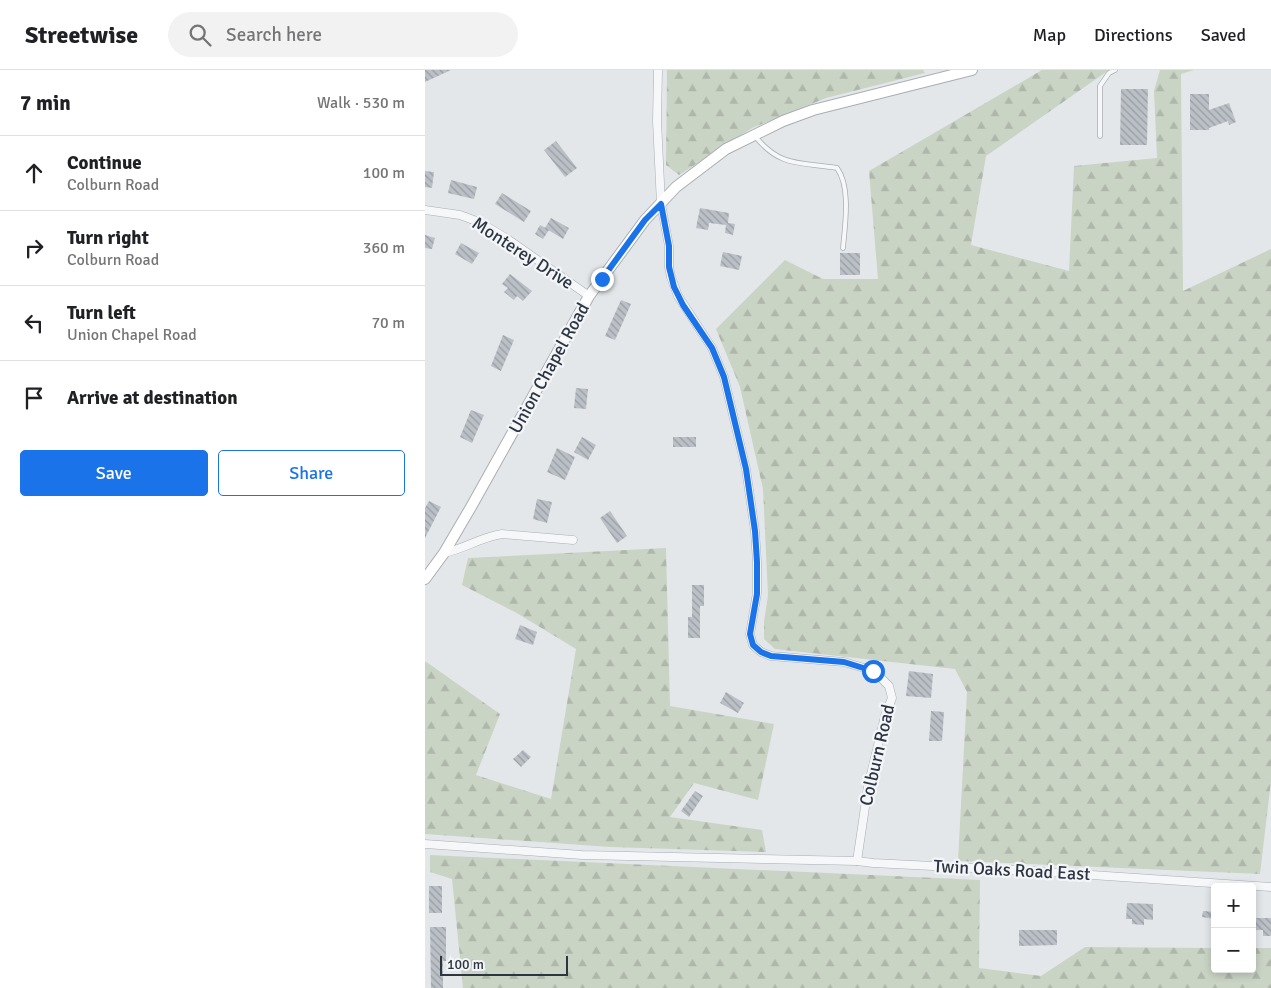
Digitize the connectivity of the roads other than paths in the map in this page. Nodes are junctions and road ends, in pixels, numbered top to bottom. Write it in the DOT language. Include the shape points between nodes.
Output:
graph roads {
  1 [pos="658,70"];
  2 [pos="972,70"];
  3 [pos="1115,70"];
  4 [pos="754,135"];
  5 [pos="1100,136"];
  6 [pos="661,204"];
  7 [pos="425,210"];
  8 [pos="843,248"];
  9 [pos="589,296"];
  10 [pos="573,540"];
  11 [pos="444,553"];
  12 [pos="425,579"];
  13 [pos="425,844"];
  14 [pos="857,861"];
  15 [pos="1271,887"];
  1 -- 6 [label="street"];
  2 -- 4 [label="street, Union Chapel Road" via="813,110"];
  3 -- 5 [label="lane" via="1100,86"];
  4 -- 6 [label="street, Union Chapel Road" via="709,161 676,187"];
  4 -- 8 [label="lane" via="768,151 786,160 837,168 845,194"];
  6 -- 9 [label="street, Union Chapel Road" via="625,245"];
  6 -- 14 [label="street, Colburn Road" via="674,287 712,348 724,377 746,469 757,562 757,594 750,634 753,645 771,656 844,662 873,671 889,686 892,698 868,787"];
  7 -- 9 [label="street, Monterey Drive" via="459,214 479,222"];
  9 -- 11 [label="street, Union Chapel Road"];
  10 -- 11 [label="street" via="501,534"];
  11 -- 12 [label="street, Union Chapel Road"];
  13 -- 14 [label="street, Twin Oaks Road East" via="582,855"];
  14 -- 15 [label="street, Twin Oaks Road East"];
}
